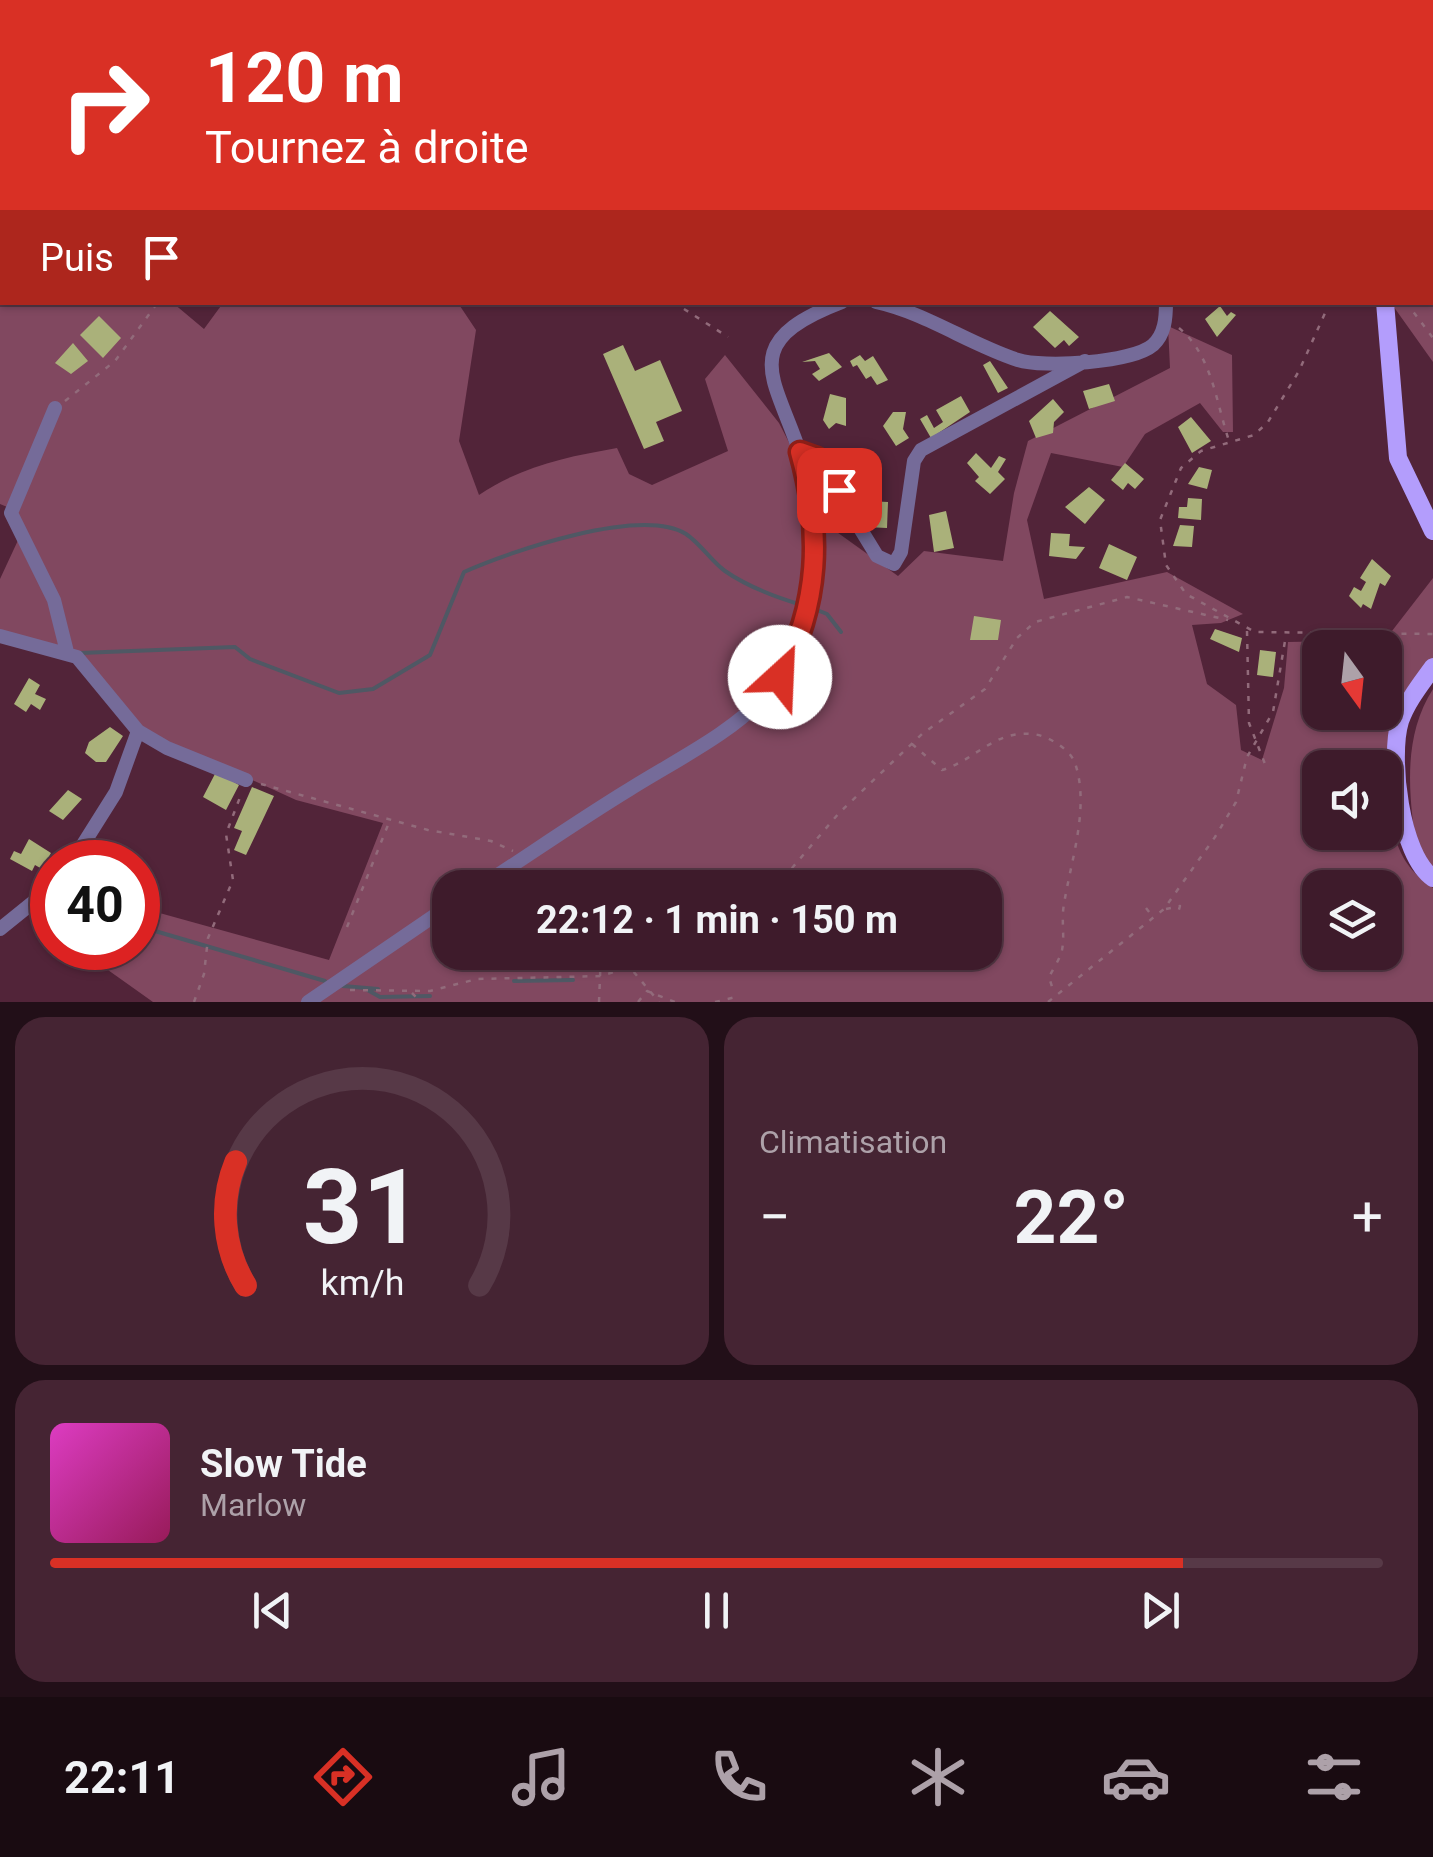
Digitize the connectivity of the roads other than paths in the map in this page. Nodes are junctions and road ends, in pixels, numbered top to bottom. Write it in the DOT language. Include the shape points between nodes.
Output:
graph roads {
  1 [pos="836,305"];
  2 [pos="889,305"];
  3 [pos="1166,305"];
  4 [pos="1385,305"];
  5 [pos="1085,360"];
  6 [pos="55,408"];
  7 [pos="800,452"];
  8 [pos="1433,532"];
  9 [pos="0,636"];
  10 [pos="66,652"];
  11 [pos="1433,667"];
  12 [pos="138,731"];
  13 [pos="246,780"];
  14 [pos="86,840"];
  15 [pos="506,870"];
  16 [pos="1433,878"];
  17 [pos="30,905"];
  18 [pos="432,917"];
  19 [pos="0,929"];
  20 [pos="308,1002"];
  1 -- 7 [label="street" via="796,324 773,358 774,392"];
  2 -- 5 [label="street" via="1018,360"];
  3 -- 5 [label="street" via="1153,345"];
  4 -- 8 [label="main road" via="1398,458"];
  5 -- 7 [label="street" via="921,450 894,564 877,556 817,458"];
  6 -- 10 [label="street" via="12,513 54,600"];
  7 -- 15 [label="street" via="812,510 815,585 780,677 737,720"];
  9 -- 10 [label="street"];
  10 -- 12 [label="street" via="82,662"];
  11 -- 16 [label="main road" via="1404,711 1396,740 1406,844"];
  12 -- 13 [label="street"];
  12 -- 14 [label="street" via="116,792"];
  17 -- 19 [label="street"];
  18 -- 20 [label="street"];
}
